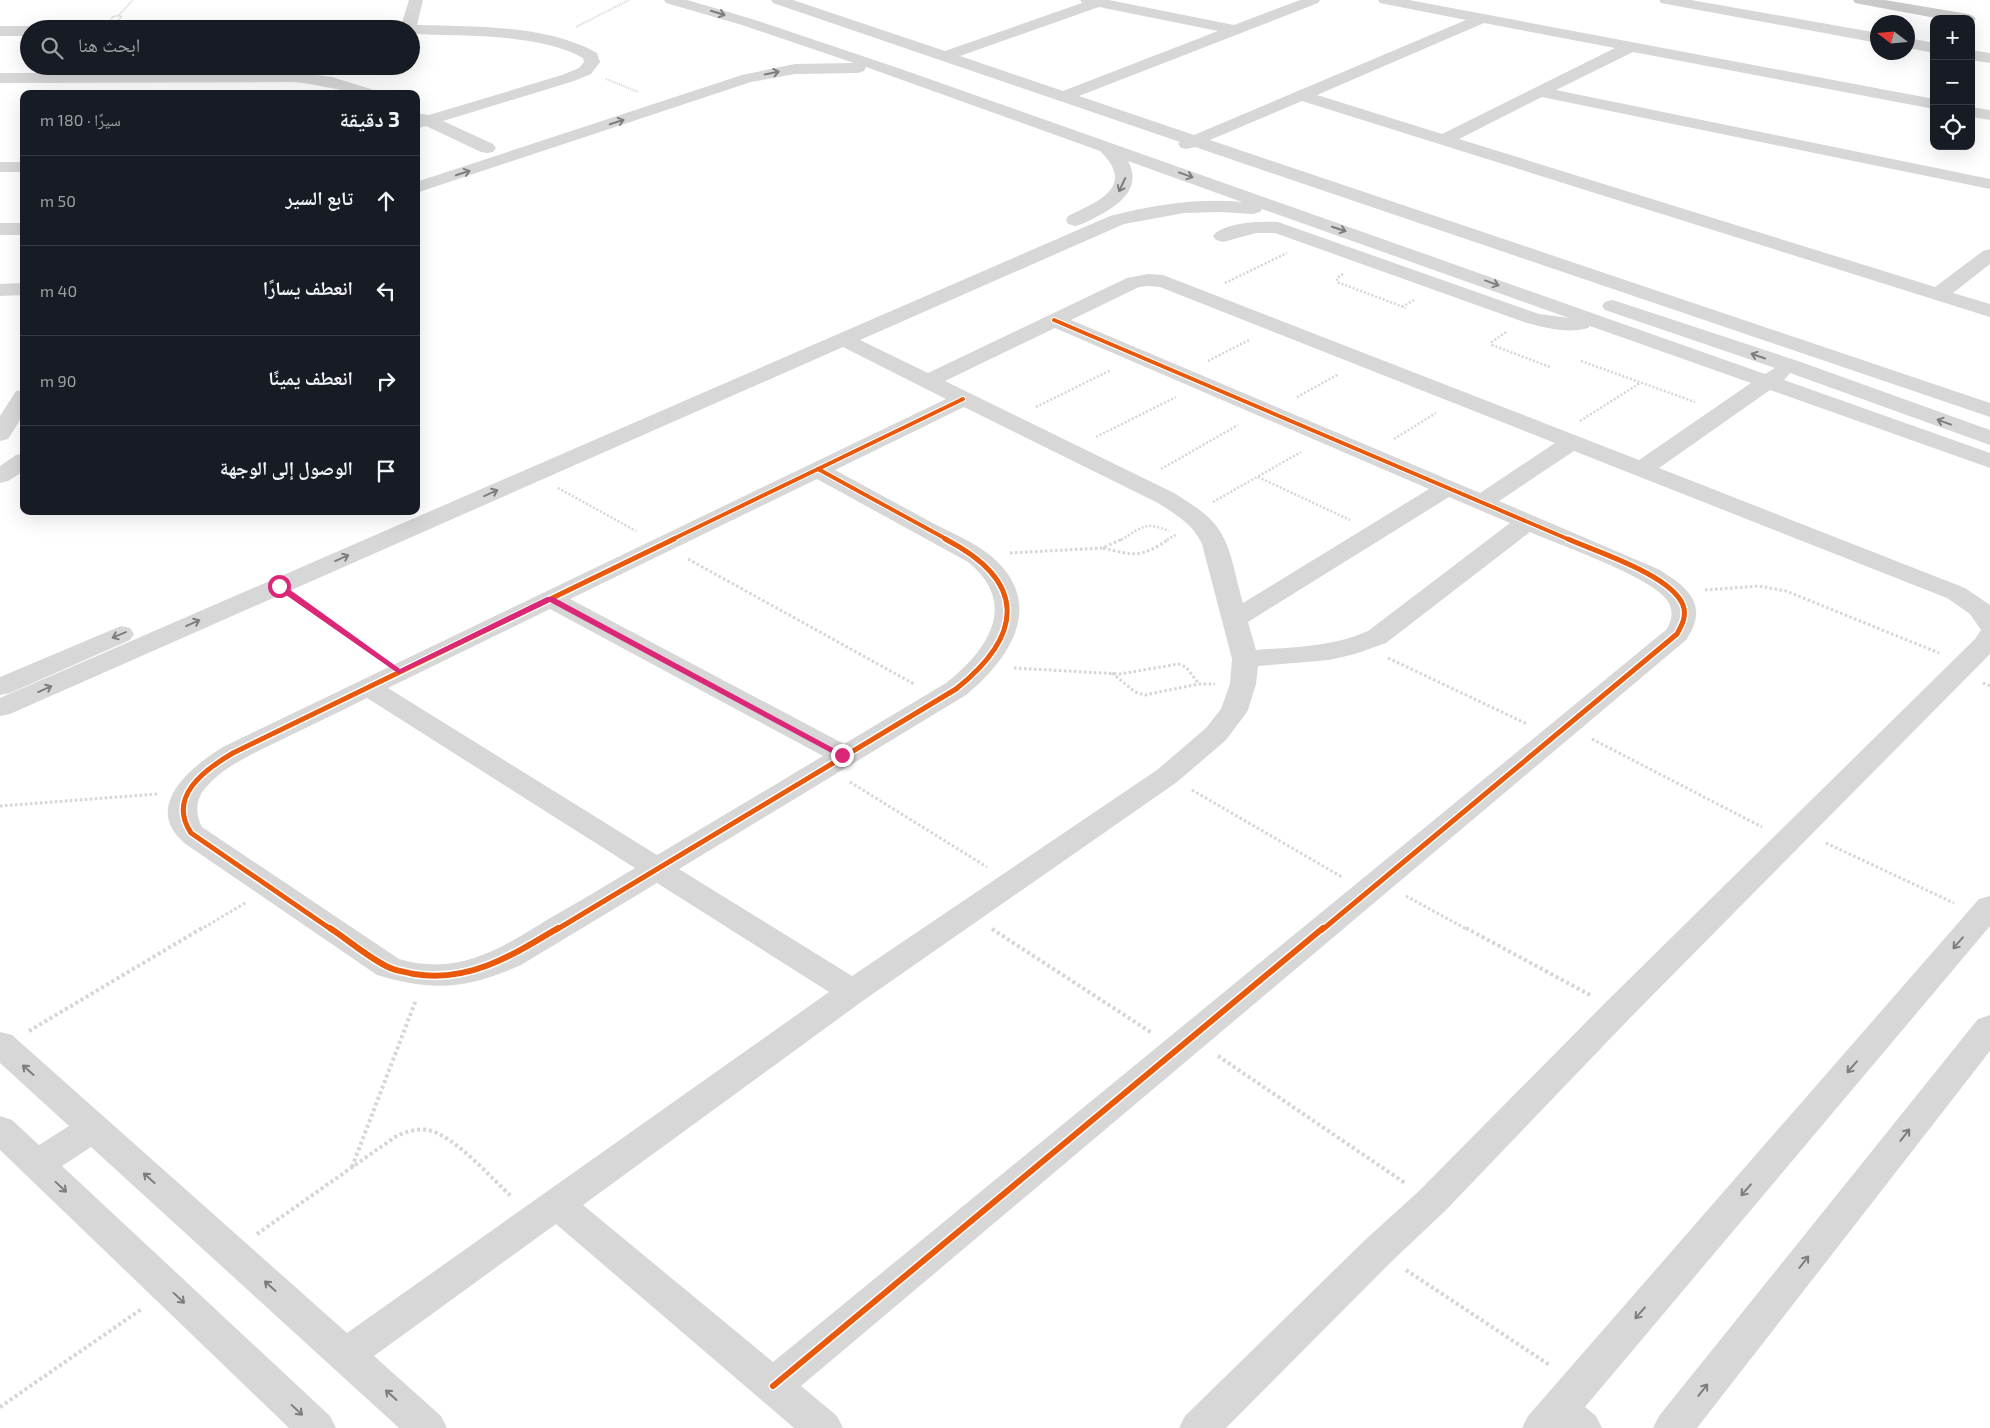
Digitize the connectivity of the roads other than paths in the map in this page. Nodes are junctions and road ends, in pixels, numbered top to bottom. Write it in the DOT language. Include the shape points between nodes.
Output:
graph roads {
  1 [pos="416,0"];
  2 [pos="671,0"];
  3 [pos="726,0"];
  4 [pos="778,0"];
  5 [pos="1313,0"];
  6 [pos="1385,0"];
  7 [pos="1666,0"];
  8 [pos="1860,0"];
  9 [pos="1093,1"];
  10 [pos="1945,15"];
  11 [pos="1483,18"];
  12 [pos="412,20"];
  13 [pos="420,29"];
  14 [pos="1235,30"];
  15 [pos="0,31"];
  16 [pos="20,31"];
  17 [pos="1870,37"];
  18 [pos="1915,44"];
  19 [pos="1630,46"];
  20 [pos="1930,47"];
  21 [pos="946,56"];
  22 [pos="1975,56"];
  23 [pos="1990,58"];
  24 [pos="757,60"];
  25 [pos="895,72"];
  26 [pos="0,78"];
  27 [pos="348,85"];
  28 [pos="331,90"];
  29 [pos="359,90"];
  30 [pos="1540,92"];
  31 [pos="1065,96"];
  32 [pos="1300,96"];
  33 [pos="1930,103"];
  34 [pos="1975,113"];
  35 [pos="1990,115"];
  36 [pos="420,120"];
  37 [pos="1196,140"];
  38 [pos="1444,140"];
  39 [pos="1105,146"];
  40 [pos="487,148"];
  41 [pos="1172,150"];
  42 [pos="461,156"];
  43 [pos="0,167"];
  44 [pos="20,167"];
  45 [pos="1990,184"];
  46 [pos="420,187"];
  47 [pos="1292,214"];
  48 [pos="20,229"];
  49 [pos="0,230"];
  50 [pos="1224,236"];
  51 [pos="1990,255"];
  52 [pos="1472,258"];
  53 [pos="20,273"];
  54 [pos="0,274"];
  55 [pos="20,289"];
  56 [pos="0,290"];
  57 [pos="1938,294"];
  58 [pos="1594,300"];
  59 [pos="1990,311"];
  60 [pos="1054,320"];
  61 [pos="1597,320"];
  62 [pos="842,340"];
  63 [pos="1790,366"];
  64 [pos="928,381"];
  65 [pos="1768,381"];
  66 [pos="963,399"];
  67 [pos="20,402"];
  68 [pos="1990,410"];
  69 [pos="0,434"];
  70 [pos="1990,438"];
  71 [pos="1564,439"];
  72 [pos="1990,461"];
  73 [pos="20,463"];
  74 [pos="817,469"];
  75 [pos="1642,469"];
  76 [pos="0,476"];
  77 [pos="1447,488"];
  78 [pos="1482,503"];
  79 [pos="420,504"];
  80 [pos="395,515"];
  81 [pos="1527,522"];
  82 [pos="550,599"];
  83 [pos="1235,619"];
  84 [pos="1990,625"];
  85 [pos="1990,636"];
  86 [pos="1244,672"];
  87 [pos="0,687"];
  88 [pos="368,687"];
  89 [pos="0,708"];
  90 [pos="833,761"];
  91 [pos="655,868"];
  92 [pos="1986,911"];
  93 [pos="852,992"];
  94 [pos="1990,1026"];
  95 [pos="1,1045"];
  96 [pos="94,1128"];
  97 [pos="0,1129"];
  98 [pos="37,1164"];
  99 [pos="547,1211"];
  100 [pos="346,1355"];
  101 [pos="773,1386"];
  102 [pos="1565,1413"];
  103 [pos="316,1428"];
  104 [pos="427,1428"];
  105 [pos="823,1428"];
  106 [pos="1199,1428"];
  107 [pos="1673,1428"];
  1 -- 12 [label="street"];
  2 -- 25 [label="street, one-way" via="714,11 787,43"];
  3 -- 52 [label="street"];
  4 -- 21 [label="street"];
  5 -- 14 [label="street"];
  6 -- 11 [label="street"];
  7 -- 17 [label="street"];
  8 -- 10 [label="main road"];
  9 -- 14 [label="street"];
  9 -- 21 [label="street"];
  11 -- 19 [label="street"];
  11 -- 32 [label="street"];
  13 -- 36 [label="street" via="549,41 583,49 591,56 592,62 585,71 568,78"];
  14 -- 31 [label="street"];
  15 -- 16 [label="street"];
  18 -- 20 [label="street"];
  19 -- 30 [label="street"];
  19 -- 33 [label="street"];
  21 -- 31 [label="street"];
  22 -- 23 [label="street"];
  24 -- 40 [label="street"];
  25 -- 39 [label="street"];
  46 -- 25 [label="street, one-way" via="748,78 821,67"];
  26 -- 27 [label="street" via="293,76"];
  27 -- 28 [label="street"];
  27 -- 29 [label="street"];
  30 -- 38 [label="street"];
  30 -- 45 [label="street"];
  31 -- 37 [label="street"];
  32 -- 37 [label="street"];
  32 -- 38 [label="street"];
  34 -- 35 [label="street"];
  36 -- 40 [label="street"];
  37 -- 41 [label="street"];
  37 -- 68 [label="street"];
  38 -- 57 [label="street"];
  39 -- 47 [label="street, one-way"];
  39 -- 79 [label="street, one-way" via="1122,162 1126,179 1116,196 1092,212"];
  40 -- 42 [label="street"];
  43 -- 44 [label="street"];
  47 -- 61 [label="street, one-way"];
  47 -- 62 [label="street" via="1247,208 1201,207 1156,211 1117,220"];
  48 -- 49 [label="street"];
  50 -- 61 [label="street" via="1241,228 1268,226 1287,230 1542,322 1572,325"];
  51 -- 57 [label="street"];
  53 -- 54 [label="street"];
  55 -- 56 [label="street"];
  57 -- 59 [label="street"];
  63 -- 58 [label="street, one-way"];
  60 -- 64 [label="street"];
  60 -- 71 [label="street" via="1134,282 1163,281"];
  60 -- 77 [label="street"];
  61 -- 65 [label="street"];
  62 -- 64 [label="street"];
  89 -- 62 [label="street, one-way"];
  63 -- 65 [label="street"];
  70 -- 63 [label="street, one-way"];
  64 -- 66 [label="street"];
  65 -- 72 [label="street"];
  65 -- 75 [label="street"];
  66 -- 74 [label="street"];
  66 -- 83 [label="street" via="1166,498 1189,524 1208,533 1218,554"];
  67 -- 69 [label="street"];
  71 -- 75 [label="street"];
  71 -- 78 [label="street"];
  73 -- 76 [label="street"];
  74 -- 82 [label="street"];
  74 -- 90 [label="street" via="982,562 995,576 1007,606 1002,637 994,652 971,678"];
  75 -- 84 [label="street" via="1956,593 1980,609"];
  77 -- 78 [label="street"];
  77 -- 83 [label="street"];
  78 -- 81 [label="street"];
  80 -- 87 [label="street, one-way"];
  81 -- 86 [label="street" via="1377,637 1361,645 1314,653"];
  81 -- 101 [label="street" via="1649,574 1675,593 1686,614 1678,634"];
  82 -- 88 [label="street"];
  82 -- 90 [label="street"];
  83 -- 86 [label="street"];
  85 -- 106 [label="street" via="1986,644 1618,1010 1432,1201"];
  86 -- 93 [label="street" via="1234,710 1216,734 1167,776"];
  88 -- 91 [label="street"];
  88 -- 91 [label="street" via="216,762 200,775 183,804 183,819 190,832 388,967 426,976 447,976 491,966"];
  90 -- 91 [label="street"];
  91 -- 93 [label="street"];
  92 -- 102 [label="street, one-way"];
  93 -- 99 [label="street"];
  107 -- 94 [label="street, one-way"];
  96 -- 95 [label="street, one-way"];
  96 -- 98 [label="street"];
  100 -- 96 [label="street, one-way"];
  97 -- 98 [label="street"];
  98 -- 103 [label="street, one-way"];
  99 -- 100 [label="street"];
  99 -- 101 [label="street"];
  104 -- 100 [label="street, one-way"];
  101 -- 105 [label="street"];
}
